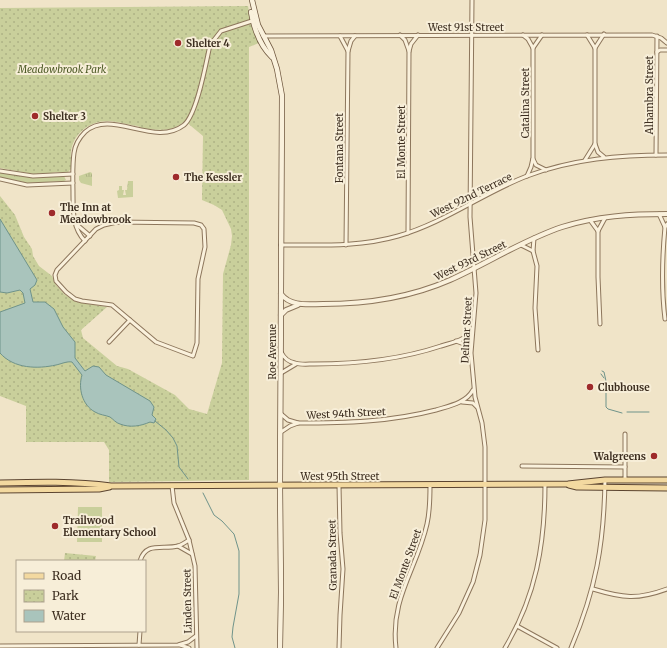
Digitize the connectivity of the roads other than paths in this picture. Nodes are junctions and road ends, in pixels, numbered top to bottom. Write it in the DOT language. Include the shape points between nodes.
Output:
graph roads {
  1 [pos="251,0"];
  2 [pos="472,0"];
  3 [pos="255,20"];
  4 [pos="604,34"];
  5 [pos="400,35"];
  6 [pos="418,35"];
  7 [pos="472,35"];
  8 [pos="523,35"];
  9 [pos="542,35"];
  10 [pos="586,35"];
  11 [pos="263,36"];
  12 [pos="340,36"];
  13 [pos="355,36"];
  14 [pos="657,36"];
  15 [pos="667,44"];
  16 [pos="533,48"];
  17 [pos="595,48"];
  18 [pos="667,50"];
  19 [pos="348,51"];
  20 [pos="409,51"];
  21 [pos="657,52"];
  22 [pos="272,57"];
  23 [pos="594,144"];
  24 [pos="656,155"];
  25 [pos="667,155"];
  26 [pos="604,157"];
  27 [pos="533,158"];
  28 [pos="585,160"];
  29 [pos="546,170"];
  30 [pos="0,171"];
  31 [pos="74,174"];
  32 [pos="527,176"];
  33 [pos="0,179"];
  34 [pos="73,183"];
  35 [pos="470,204"];
  36 [pos="659,214"];
  37 [pos="667,214"];
  38 [pos="606,217"];
  39 [pos="590,220"];
  40 [pos="76,224"];
  41 [pos="666,225"];
  42 [pos="598,231"];
  43 [pos="408,233"];
  44 [pos="90,236"];
  45 [pos="534,238"];
  46 [pos="85,241"];
  47 [pos="521,244"];
  48 [pos="281,245"];
  49 [pos="346,245"];
  50 [pos="533,251"];
  51 [pos="474,268"];
  52 [pos="281,294"];
  53 [pos="298,305"];
  54 [pos="281,315"];
  55 [pos="665,319"];
  56 [pos="130,320"];
  57 [pos="600,324"];
  58 [pos="472,330"];
  59 [pos="456,341"];
  60 [pos="109,342"];
  61 [pos="538,350"];
  62 [pos="280,351"];
  63 [pos="471,353"];
  64 [pos="296,364"];
  65 [pos="280,373"];
  66 [pos="474,389"];
  67 [pos="461,402"];
  68 [pos="477,407"];
  69 [pos="281,414"];
  70 [pos="298,423"];
  71 [pos="281,432"];
  72 [pos="625,434"];
  73 [pos="522,466"];
  74 [pos="625,467"];
  75 [pos="605,480"];
  76 [pos="625,480"];
  77 [pos="667,480"];
  78 [pos="0,483"];
  79 [pos="486,484"];
  80 [pos="545,484"];
  81 [pos="568,484"];
  82 [pos="280,485"];
  83 [pos="339,485"];
  84 [pos="430,485"];
  85 [pos="112,486"];
  86 [pos="172,486"];
  87 [pos="605,488"];
  88 [pos="667,488"];
  89 [pos="0,490"];
  90 [pos="189,540"];
  91 [pos="178,546"];
  92 [pos="192,554"];
  93 [pos="140,560"];
  94 [pos="593,589"];
  95 [pos="667,589"];
  96 [pos="517,626"];
  97 [pos="140,632"];
  98 [pos="196,636"];
  99 [pos="139,645"];
  100 [pos="178,645"];
  101 [pos="0,646"];
  102 [pos="189,648"];
  103 [pos="197,648"];
  104 [pos="280,648"];
  105 [pos="339,648"];
  106 [pos="396,648"];
  107 [pos="437,648"];
  108 [pos="505,648"];
  109 [pos="557,648"];
  110 [pos="571,648"];
  1 -- 3 [label="main road, Roe Avenue"];
  2 -- 7 [label="street, Delmar Street"];
  3 -- 11 [label="main road, Roe Avenue"];
  3 -- 22 [label="main road, Roe Avenue" via="260,40"];
  3 -- 31 [label="street" via="221,31 210,45 194,108 184,125 162,132 109,124 94,126 84,133 77,144 74,153"];
  4 -- 10 [label="street, West 91st Street"];
  4 -- 14 [label="street, West 91st Street"];
  4 -- 17 [label="street"];
  5 -- 6 [label="street, West 91st Street"];
  5 -- 13 [label="street, West 91st Street"];
  5 -- 20 [label="street, El Monte Street"];
  6 -- 7 [label="street, West 91st Street"];
  6 -- 20 [label="street, El Monte Street"];
  7 -- 8 [label="street, West 91st Street"];
  7 -- 35 [label="street, Delmar Street"];
  8 -- 9 [label="street, West 91st Street"];
  8 -- 16 [label="street"];
  9 -- 10 [label="street, West 91st Street"];
  9 -- 16 [label="street"];
  10 -- 17 [label="street"];
  11 -- 12 [label="street, West 91st Street"];
  11 -- 22 [label="main road, Roe Avenue"];
  12 -- 13 [label="street, West 91st Street"];
  12 -- 19 [label="street, Fontana Street"];
  13 -- 19 [label="street, Fontana Street"];
  14 -- 15 [label="street"];
  14 -- 21 [label="street, Alhambra Street"];
  16 -- 27 [label="street, Catalina Street"];
  17 -- 23 [label="street"];
  18 -- 21 [label="street"];
  19 -- 49 [label="street, Fontana Street"];
  20 -- 43 [label="street, El Monte Street"];
  21 -- 24 [label="street, Alhambra Street"];
  22 -- 48 [label="main road, Roe Avenue" via="282,89"];
  23 -- 26 [label="street"];
  23 -- 28 [label="street"];
  24 -- 25 [label="street, West 92nd Terrace"];
  24 -- 26 [label="street, West 92nd Terrace"];
  26 -- 28 [label="street, West 92nd Terrace"];
  27 -- 29 [label="street" via="536,165"];
  27 -- 32 [label="street, Catalina Street"];
  28 -- 29 [label="street, West 92nd Terrace"];
  29 -- 32 [label="street, West 92nd Terrace"];
  30 -- 31 [label="street" via="32,176"];
  31 -- 34 [label="street"];
  32 -- 35 [label="street, West 92nd Terrace"];
  33 -- 34 [label="street" via="27,185"];
  34 -- 40 [label="street"];
  35 -- 43 [label="street, West 92nd Terrace"];
  35 -- 51 [label="street, Delmar Street"];
  36 -- 37 [label="street, West 93rd Street"];
  36 -- 38 [label="street, West 93rd Street"];
  36 -- 41 [label="street"];
  38 -- 39 [label="street, West 93rd Street"];
  38 -- 42 [label="street"];
  39 -- 42 [label="street"];
  39 -- 45 [label="street, West 93rd Street"];
  40 -- 44 [label="street"];
  40 -- 46 [label="street" via="78,233"];
  41 -- 55 [label="street" via="661,265"];
  42 -- 57 [label="street"];
  43 -- 49 [label="street, West 92nd Terrace"];
  44 -- 46 [label="street"];
  44 -- 56 [label="street" via="100,227 113,222 194,223 201,225 204,231 204,251 198,279 197,343 193,356 156,342"];
  45 -- 47 [label="street, West 93rd Street"];
  45 -- 50 [label="street"];
  46 -- 56 [label="street" via="57,270 56,281 75,299 112,305"];
  47 -- 50 [label="street"];
  47 -- 51 [label="street, West 93rd Street"];
  48 -- 49 [label="street, West 92nd Terrace"];
  48 -- 52 [label="main road, Roe Avenue"];
  50 -- 61 [label="street" via="537,266 535,308"];
  51 -- 53 [label="street, West 93rd Street" via="435,286 386,300 354,304"];
  51 -- 58 [label="street, Delmar Street" via="476,293"];
  52 -- 53 [label="street"];
  52 -- 54 [label="main road, Roe Avenue"];
  53 -- 54 [label="street"];
  54 -- 62 [label="main road, Roe Avenue"];
  56 -- 60 [label="street"];
  58 -- 59 [label="street"];
  58 -- 63 [label="street, Delmar Street"];
  59 -- 63 [label="street" via="464,344"];
  59 -- 64 [label="street" via="378,361"];
  62 -- 64 [label="street" via="286,359"];
  62 -- 65 [label="main road, Roe Avenue"];
  63 -- 66 [label="street, Delmar Street"];
  64 -- 65 [label="street"];
  65 -- 69 [label="main road, Roe Avenue"];
  66 -- 67 [label="street, West 94th Street" via="470,396"];
  66 -- 68 [label="street, Delmar Street"];
  67 -- 68 [label="street" via="472,403"];
  67 -- 70 [label="street, West 94th Street" via="380,421"];
  68 -- 79 [label="street, Delmar Street" via="485,447"];
  69 -- 70 [label="street" via="288,420"];
  69 -- 71 [label="main road, Roe Avenue"];
  70 -- 71 [label="street, West 94th Street"];
  71 -- 82 [label="main road, Roe Avenue"];
  72 -- 74 [label="street"];
  73 -- 74 [label="street"];
  74 -- 76 [label="street"];
  75 -- 76 [label="main road, West 95th Street"];
  75 -- 81 [label="main road, West 95th Street"];
  75 -- 87 [label="street"];
  76 -- 77 [label="main road, West 95th Street"];
  78 -- 85 [label="main road, West 95th Street" via="54,482"];
  79 -- 80 [label="main road, West 95th Street"];
  79 -- 84 [label="main road, West 95th Street"];
  79 -- 107 [label="street, Delmar Street" via="484,534 477,570 459,613"];
  80 -- 81 [label="main road, West 95th Street"];
  80 -- 96 [label="street" via="540,559 531,593"];
  81 -- 87 [label="main road, West 95th Street" via="577,487"];
  82 -- 83 [label="main road, West 95th Street"];
  82 -- 86 [label="main road, West 95th Street"];
  82 -- 104 [label="main road, Roe Avenue"];
  83 -- 84 [label="main road, West 95th Street"];
  83 -- 105 [label="street, Granada Street" via="343,569"];
  84 -- 106 [label="street, El Monte Street" via="427,525 399,601 395,630"];
  85 -- 86 [label="main road, West 95th Street"];
  85 -- 89 [label="main road, West 95th Street" via="98,489"];
  86 -- 90 [label="street, Linden Street" via="174,503"];
  87 -- 88 [label="main road, West 95th Street"];
  87 -- 94 [label="street" via="603,534"];
  90 -- 91 [label="street"];
  90 -- 92 [label="street, Linden Street"];
  91 -- 92 [label="street"];
  91 -- 93 [label="street" via="150,549 142,555"];
  92 -- 98 [label="street, Linden Street" via="195,570"];
  94 -- 95 [label="street" via="612,595 634,597"];
  94 -- 110 [label="street"];
  96 -- 108 [label="street"];
  96 -- 109 [label="street"];
  97 -- 99 [label="street"];
  98 -- 100 [label="street"];
  98 -- 103 [label="street, Linden Street"];
  99 -- 100 [label="street"];
  99 -- 101 [label="street"];
  100 -- 102 [label="street"];
}
